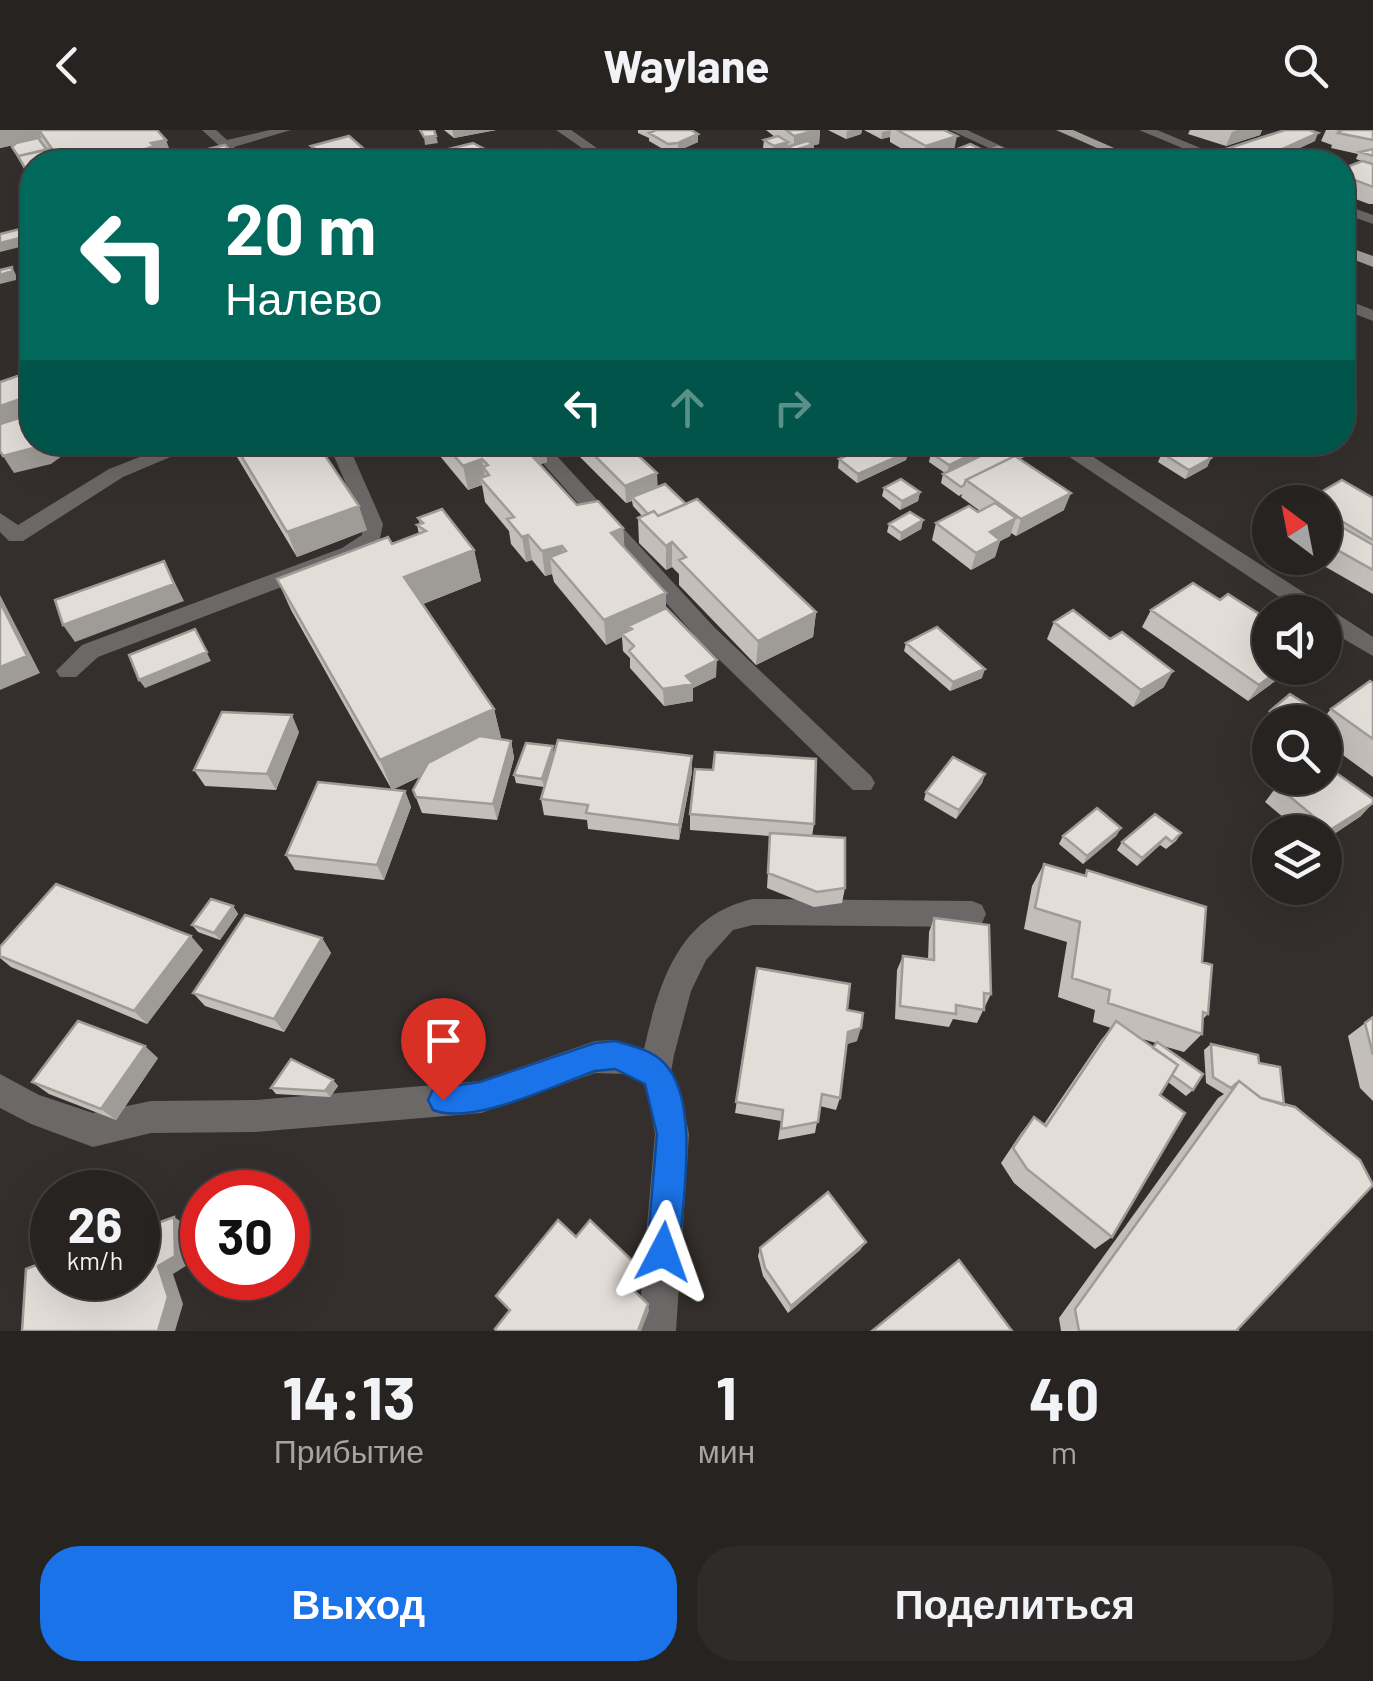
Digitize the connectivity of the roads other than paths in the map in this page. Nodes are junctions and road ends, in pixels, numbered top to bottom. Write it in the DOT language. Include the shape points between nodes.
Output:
graph roads {
  1 [pos="208,130"];
  2 [pos="285,130"];
  3 [pos="562,130"];
  4 [pos="956,130"];
  5 [pos="1062,130"];
  6 [pos="1145,130"];
  7 [pos="225,145"];
  8 [pos="231,150"];
  9 [pos="592,150"];
  10 [pos="1002,150"];
  11 [pos="1110,150"];
  12 [pos="1196,150"];
  13 [pos="163,455"];
  14 [pos="341,455"];
  15 [pos="545,455"];
  16 [pos="1076,455"];
  17 [pos="0,520"];
  18 [pos="1292,595"];
  19 [pos="1342,628"];
  20 [pos="1373,648"];
  21 [pos="68,671"];
  22 [pos="862,783"];
  23 [pos="972,914"];
  24 [pos="655,1074"];
  25 [pos="0,1090"];
  26 [pos="658,1331"];
  1 -- 7 [label="street"];
  2 -- 7 [label="street"];
  3 -- 9 [label="street"];
  4 -- 10 [label="street"];
  5 -- 11 [label="main road"];
  6 -- 12 [label="street"];
  7 -- 8 [label="street"];
  13 -- 17 [label="street" via="116,473 16,536"];
  14 -- 21 [label="street" via="374,524 372,538 335,559 90,652"];
  15 -- 22 [label="street" via="706,633"];
  16 -- 18 [label="street"];
  19 -- 20 [label="street"];
  23 -- 24 [label="street" via="753,912 723,920 666,1010"];
  24 -- 25 [label="street" via="615,1055 480,1096 256,1116 151,1117 93,1130"];
  24 -- 26 [label="street" via="672,1134"];
}
